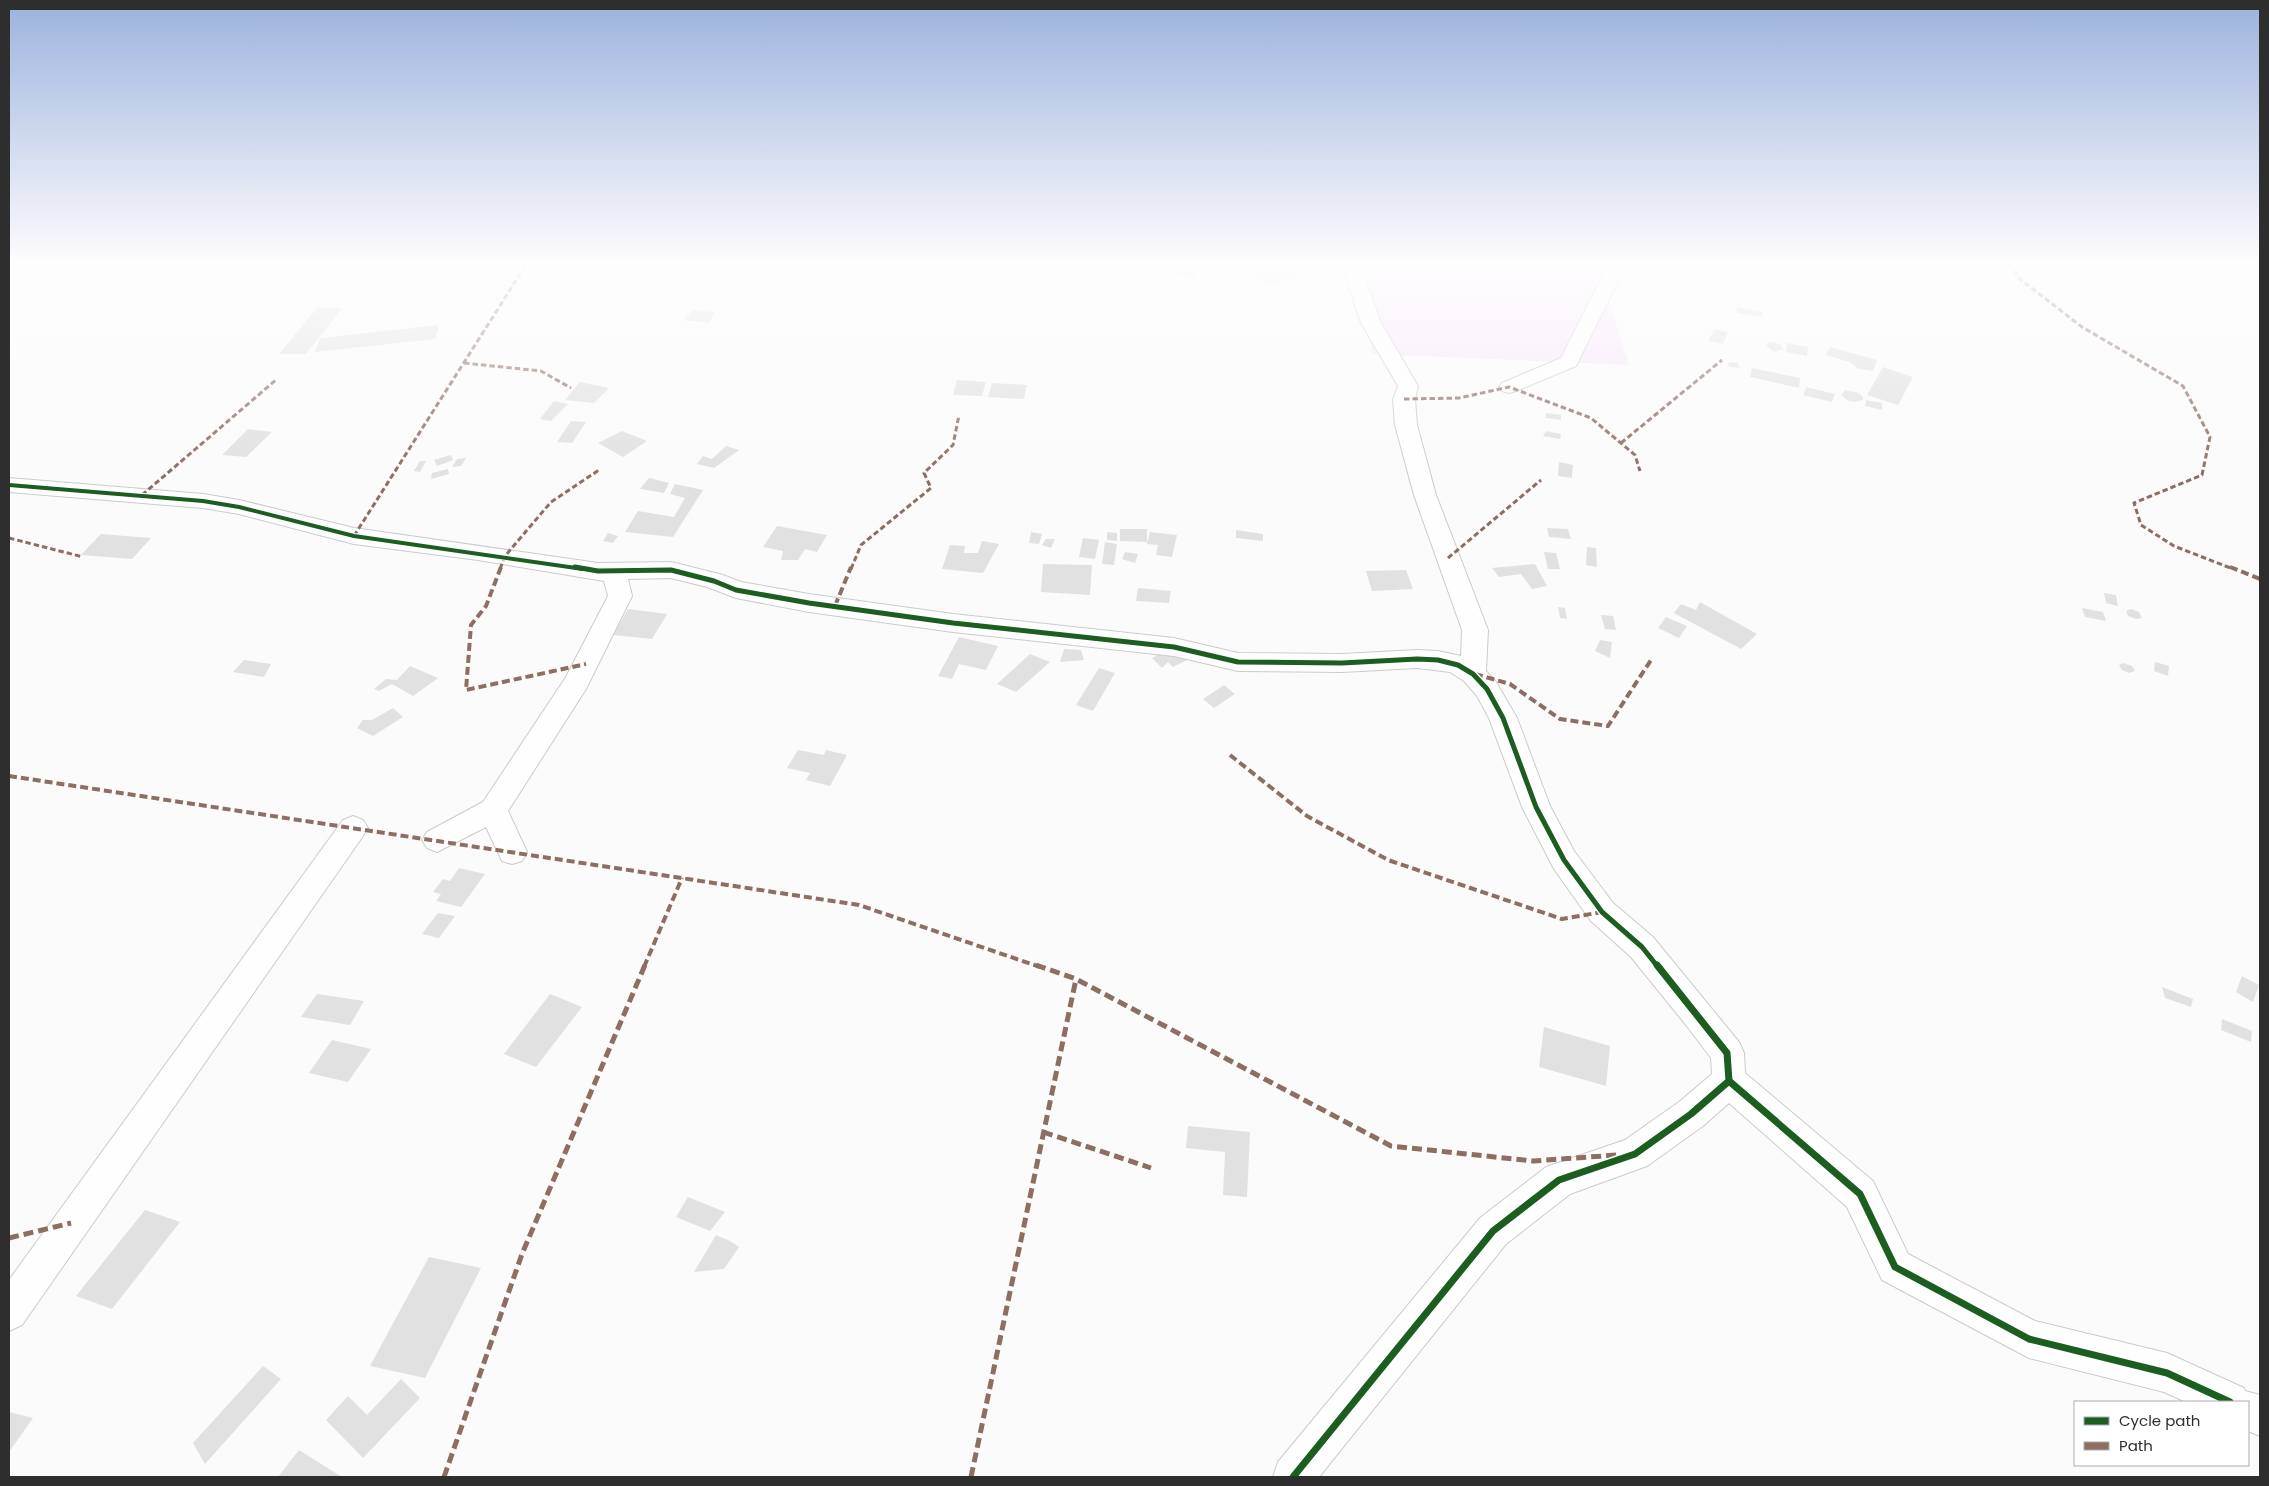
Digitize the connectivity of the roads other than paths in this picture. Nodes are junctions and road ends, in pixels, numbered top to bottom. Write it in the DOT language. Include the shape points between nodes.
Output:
graph roads {
  1 [pos="1376,332"];
  2 [pos="1584,332"];
  3 [pos="1508,387"];
  4 [pos="9,485"];
  5 [pos="598,571"];
  6 [pos="1473,674"];
  7 [pos="492,810"];
  8 [pos="353,828"];
  9 [pos="437,840"];
  10 [pos="512,852"];
  11 [pos="1729,1081"];
  12 [pos="9,1312"];
  13 [pos="2228,1401"];
  14 [pos="1294,1477"];
  1 -- 6 [label="street" via="1408,386 1404,399 1406,425 1422,486 1474,630"];
  2 -- 3 [label="street" via="1569,362"];
  4 -- 5 [label="street" via="203,501 354,536"];
  5 -- 6 [label="street" via="671,570 736,590 809,603 954,624 1174,647 1238,662 1438,660 1458,664"];
  5 -- 7 [label="street" via="615,576 620,596 577,682"];
  6 -- 11 [label="street" via="1487,689 1503,718 1536,808 1564,860 1602,912 1642,947 1727,1053"];
  7 -- 9 [label="street"];
  7 -- 10 [label="street"];
  8 -- 12 [label="street"];
  11 -- 13 [label="street" via="1860,1194 1895,1267 2029,1340 2167,1373"];
  11 -- 14 [label="street" via="1691,1114 1635,1154 1559,1180 1493,1230"];
}
